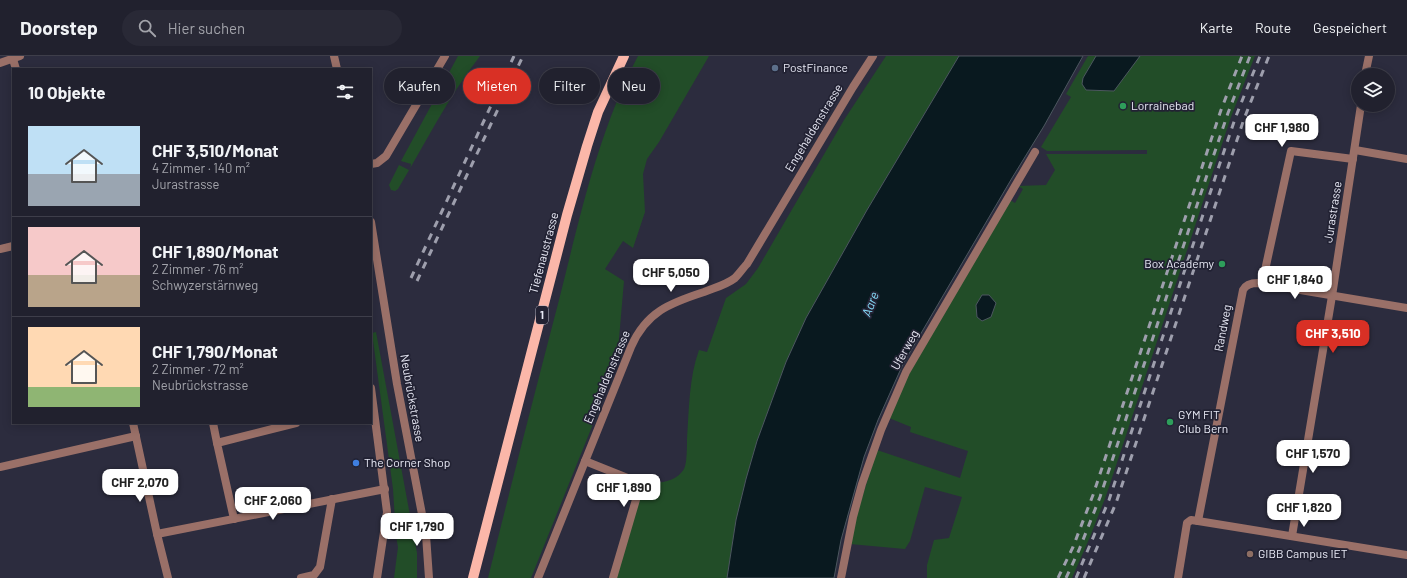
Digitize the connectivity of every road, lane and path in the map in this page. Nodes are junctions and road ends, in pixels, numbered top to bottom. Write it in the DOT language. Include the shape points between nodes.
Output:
graph roads {
  1 [pos="334,56"];
  2 [pos="445,56"];
  3 [pos="624,56"];
  4 [pos="874,56"];
  5 [pos="1368,56"];
  6 [pos="15,57"];
  7 [pos="0,63"];
  8 [pos="16,68"];
  9 [pos="337,68"];
  10 [pos="1367,68"];
  11 [pos="1360,112"];
  12 [pos="1355,150"];
  13 [pos="1035,152"];
  14 [pos="1353,159"];
  15 [pos="1407,159"];
  16 [pos="372,164"];
  17 [pos="372,228"];
  18 [pos="12,246"];
  19 [pos="0,249"];
  20 [pos="1262,284"];
  21 [pos="1332,296"];
  22 [pos="1407,308"];
  23 [pos="372,398"];
  24 [pos="133,424"];
  25 [pos="213,424"];
  26 [pos="292,424"];
  27 [pos="136,436"];
  28 [pos="217,443"];
  29 [pos="585,462"];
  30 [pos="0,467"];
  31 [pos="384,489"];
  32 [pos="332,499"];
  33 [pos="234,519"];
  34 [pos="1198,520"];
  35 [pos="157,534"];
  36 [pos="1292,536"];
  37 [pos="1407,555"];
  38 [pos="168,578"];
  39 [pos="301,578"];
  40 [pos="377,578"];
  41 [pos="429,578"];
  42 [pos="473,578"];
  43 [pos="538,578"];
  44 [pos="612,578"];
  45 [pos="841,578"];
  46 [pos="1178,578"];
  1 -- 9 [label="street"];
  2 -- 16 [label="street" via="386,156"];
  3 -- 42 [label="main road, Tiefenaustrasse / 1" via="598,112 584,154"];
  4 -- 29 [label="street, Engehaldenstrasse" via="747,264 734,278 718,287 674,302 660,310 640,331"];
  5 -- 10 [label="street"];
  6 -- 7 [label="street"];
  6 -- 8 [label="street"];
  11 -- 12 [label="street, Jurastrasse"];
  12 -- 14 [label="street, Jurastrasse"];
  12 -- 15 [label="street"];
  13 -- 45 [label="street, Uferweg" via="906,372 881,430 862,484"];
  14 -- 20 [label="street" via="1291,150"];
  14 -- 21 [label="street, Jurastrasse"];
  17 -- 41 [label="street, Neubrückstrasse" via="397,384 426,535"];
  18 -- 19 [label="street"];
  20 -- 21 [label="street"];
  20 -- 34 [label="street, Randweg" via="1253,283 1243,290"];
  21 -- 22 [label="street"];
  21 -- 36 [label="street, Jurastrasse"];
  23 -- 31 [label="street"];
  24 -- 27 [label="street"];
  25 -- 28 [label="street"];
  26 -- 28 [label="street"];
  27 -- 30 [label="street"];
  27 -- 35 [label="street"];
  28 -- 33 [label="street"];
  29 -- 43 [label="street, Engehaldenstrasse"];
  29 -- 44 [label="street" via="635,481 640,486"];
  31 -- 32 [label="street"];
  31 -- 40 [label="street" via="387,512"];
  32 -- 33 [label="street"];
  32 -- 39 [label="street" via="320,567 314,575"];
  33 -- 35 [label="street"];
  34 -- 36 [label="street"];
  34 -- 46 [label="street" via="1187,523"];
  35 -- 38 [label="street"];
  36 -- 37 [label="street"];
}
